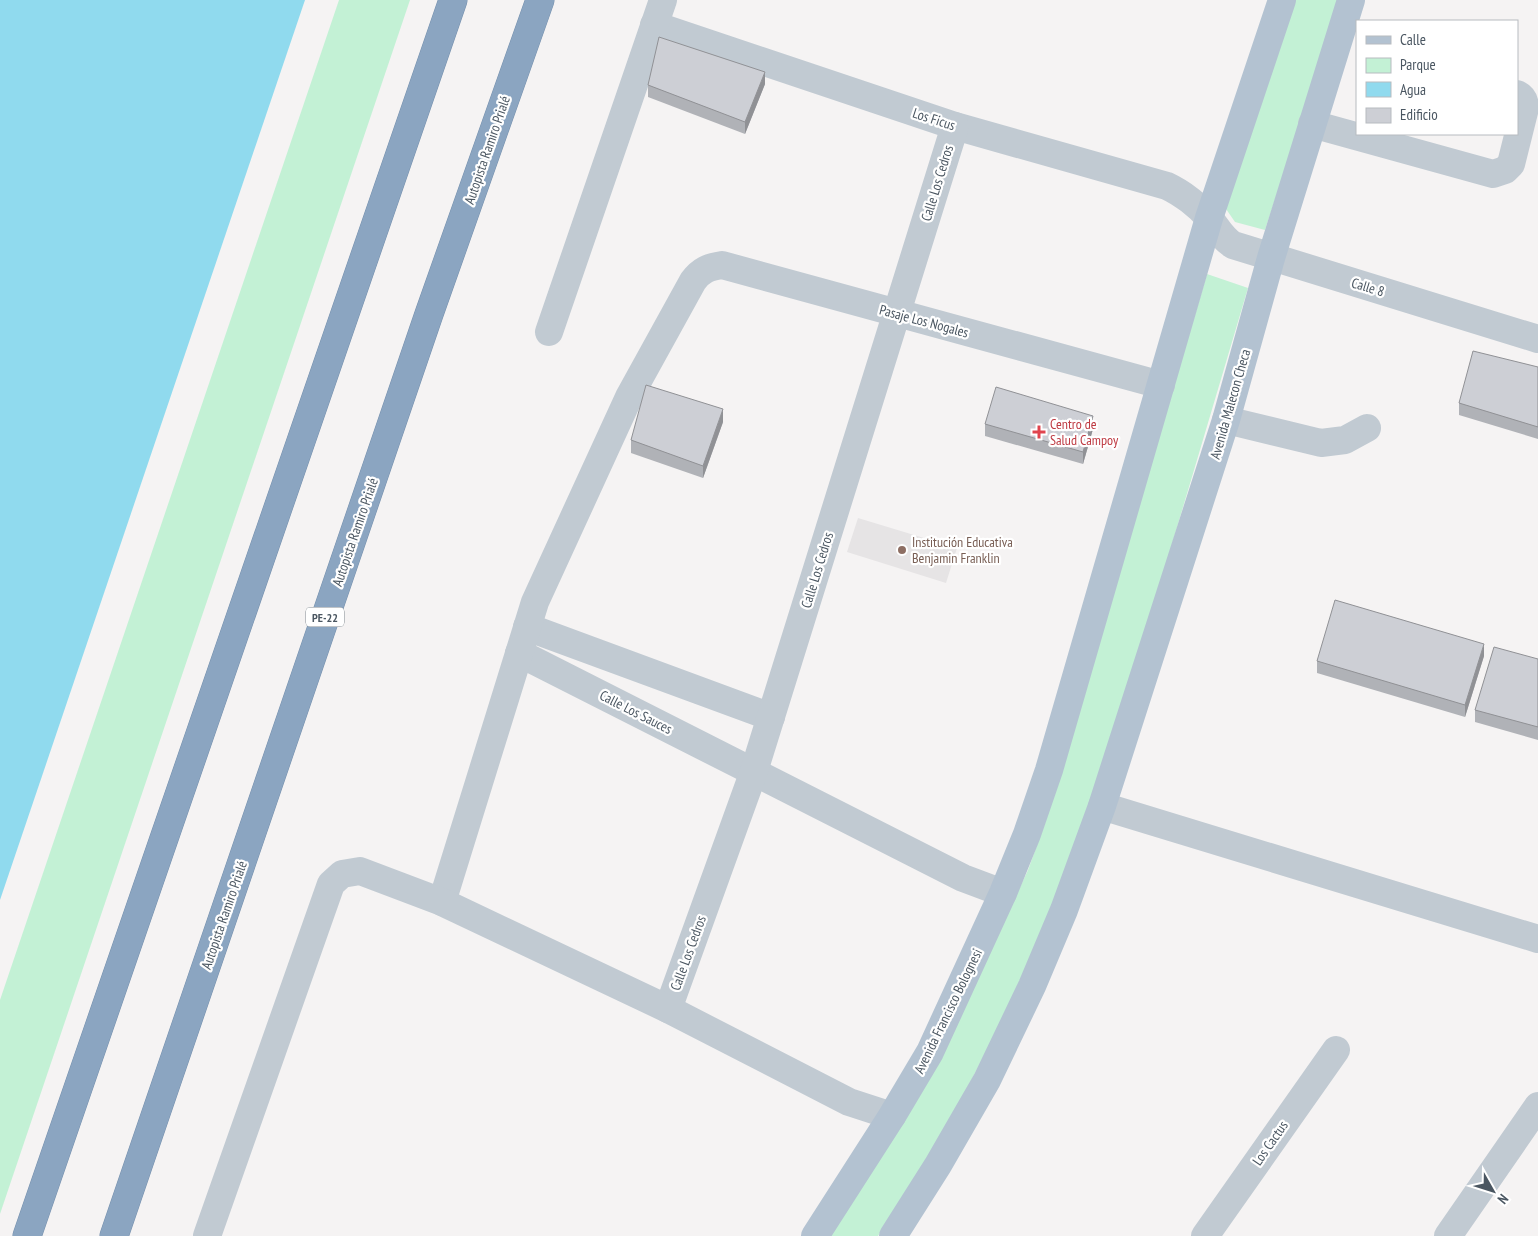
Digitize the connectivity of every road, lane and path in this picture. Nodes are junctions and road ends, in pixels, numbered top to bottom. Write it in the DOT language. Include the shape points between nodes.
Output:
graph roads {
  1 [pos="453,0"];
  2 [pos="540,0"];
  3 [pos="664,0"];
  4 [pos="1350,0"];
  5 [pos="1276,1"];
  6 [pos="654,25"];
  7 [pos="1518,94"];
  8 [pos="1312,124"];
  9 [pos="955,126"];
  10 [pos="1209,218"];
  11 [pos="1272,258"];
  12 [pos="897,313"];
  13 [pos="549,332"];
  14 [pos="1538,339"];
  15 [pos="1160,385"];
  16 [pos="1226,420"];
  17 [pos="1367,428"];
  18 [pos="527,626"];
  19 [pos="519,653"];
  20 [pos="771,717"];
  21 [pos="754,771"];
  22 [pos="1102,806"];
  23 [pos="1003,893"];
  24 [pos="442,902"];
  25 [pos="1538,939"];
  26 [pos="668,1009"];
  27 [pos="1336,1050"];
  28 [pos="1538,1106"];
  29 [pos="892,1116"];
  30 [pos="27,1236"];
  31 [pos="114,1236"];
  32 [pos="206,1236"];
  33 [pos="815,1236"];
  34 [pos="892,1236"];
  35 [pos="1204,1236"];
  36 [pos="1448,1236"];
  1 -- 30 [label="highway"];
  2 -- 31 [label="highway, Autopista Ramiro Prialé / PE-22" via="429,314"];
  3 -- 6 [label="street"];
  4 -- 8 [label="main road, Avenida Malecon Checa"];
  5 -- 10 [label="main road"];
  6 -- 9 [label="street, Los Ficus"];
  6 -- 13 [label="street"];
  7 -- 8 [label="street" via="1525,102 1525,108 1511,164 1493,174"];
  8 -- 11 [label="main road, Avenida Malecon Checa"];
  9 -- 10 [label="street, Los Ficus" via="1167,186 1178,191"];
  9 -- 12 [label="street, Calle Los Cedros"];
  10 -- 11 [label="street, Calle 8" via="1224,240"];
  10 -- 15 [label="main road"];
  11 -- 14 [label="street, Calle 8"];
  11 -- 16 [label="main road, Avenida Malecon Checa"];
  12 -- 15 [label="street, Pasaje Los Nogales"];
  12 -- 18 [label="street, Pasaje Los Nogales" via="722,265 700,272 630,397 534,602"];
  12 -- 20 [label="street, Calle Los Cedros"];
  15 -- 23 [label="main road, Avenida Francisco Bolognesi" via="1049,770"];
  16 -- 17 [label="street" via="1321,443 1345,440"];
  16 -- 22 [label="main road, Avenida Malecon Checa"];
  18 -- 19 [label="street"];
  18 -- 20 [label="street"];
  19 -- 21 [label="street, Calle Los Sauces"];
  19 -- 24 [label="street"];
  20 -- 21 [label="street, Calle Los Cedros"];
  21 -- 23 [label="street, Calle Los Sauces" via="963,878"];
  21 -- 26 [label="street, Calle Los Cedros"];
  22 -- 25 [label="street"];
  22 -- 34 [label="main road" via="1057,927 987,1080"];
  23 -- 29 [label="main road, Avenida Francisco Bolognesi" via="930,1052"];
  24 -- 26 [label="street"];
  24 -- 32 [label="street" via="360,871 342,874 331,884"];
  26 -- 29 [label="street" via="849,1102"];
  27 -- 35 [label="street, Los Cactus"];
  28 -- 36 [label="street"];
  29 -- 33 [label="main road, Avenida Francisco Bolognesi"];
}
